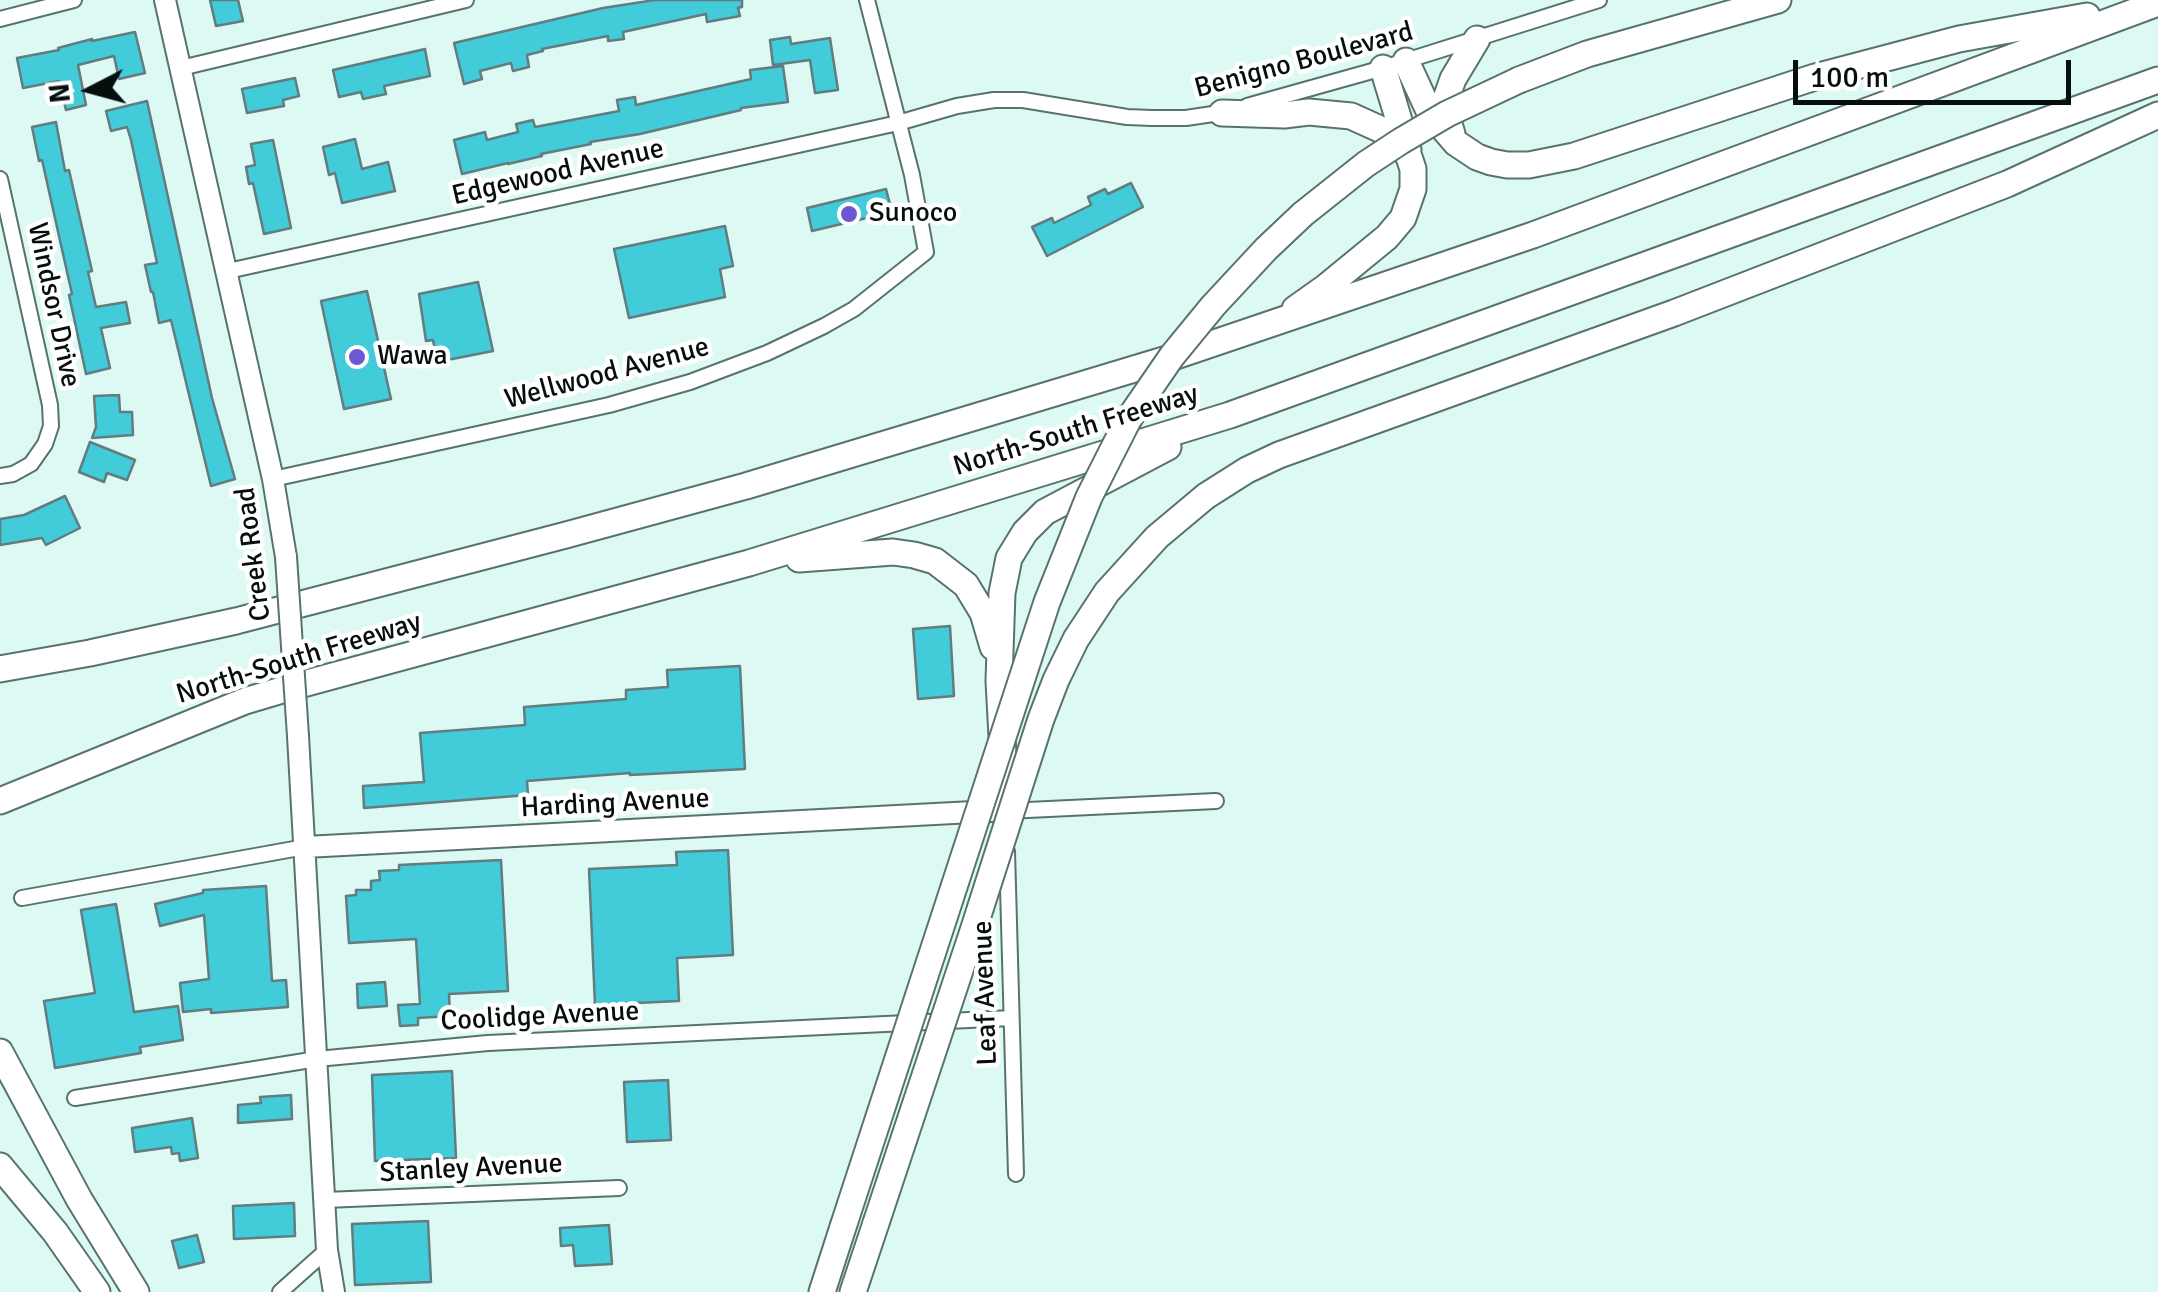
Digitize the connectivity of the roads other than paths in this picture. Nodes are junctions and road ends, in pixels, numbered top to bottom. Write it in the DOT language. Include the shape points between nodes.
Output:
graph roads {
  1 [pos="74,0"];
  2 [pos="165,0"];
  3 [pos="466,0"];
  4 [pos="867,0"];
  5 [pos="1599,0"];
  6 [pos="1778,0"];
  7 [pos="2155,4"];
  8 [pos="0,19"];
  9 [pos="1478,38"];
  10 [pos="1395,65"];
  11 [pos="180,68"];
  12 [pos="2158,80"];
  13 [pos="1222,113"];
  14 [pos="2158,114"];
  15 [pos="898,123"];
  16 [pos="1456,143"];
  17 [pos="1410,156"];
  18 [pos="0,179"];
  19 [pos="228,271"];
  20 [pos="1270,326"];
  21 [pos="1230,414"];
  22 [pos="0,476"];
  23 [pos="273,479"];
  24 [pos="749,564"];
  25 [pos="0,653"];
  26 [pos="90,653"];
  27 [pos="0,669"];
  28 [pos="999,680"];
  29 [pos="1216,800"];
  30 [pos="0,801"];
  31 [pos="1006,811"];
  32 [pos="305,847"];
  33 [pos="22,898"];
  34 [pos="1011,1018"];
  35 [pos="0,1052"];
  36 [pos="317,1060"];
  37 [pos="75,1098"];
  38 [pos="0,1166"];
  39 [pos="1016,1174"];
  40 [pos="0,1187"];
  41 [pos="619,1188"];
  42 [pos="324,1200"];
  43 [pos="327,1250"];
  44 [pos="81,1292"];
  45 [pos="97,1292"];
  46 [pos="136,1292"];
  47 [pos="280,1292"];
  48 [pos="334,1292"];
  49 [pos="822,1292"];
  50 [pos="853,1292"];
  1 -- 8 [label="street"];
  2 -- 11 [label="main road, Creek Road"];
  3 -- 11 [label="street"];
  4 -- 15 [label="street"];
  5 -- 9 [label="street, Benigno Boulevard"];
  6 -- 49 [label="highway, bridge" via="1518,80 1401,141 1266,249 1172,356 1096,481 1058,572"];
  7 -- 16 [label="highway" via="1959,39 1815,77 1548,163 1506,166"];
  7 -- 20 [label="highway, North-South Freeway"];
  9 -- 10 [label="street, Benigno Boulevard"];
  9 -- 16 [label="highway" via="1447,96 1444,111"];
  10 -- 13 [label="street, Benigno Boulevard"];
  10 -- 16 [label="highway"];
  10 -- 17 [label="highway"];
  11 -- 19 [label="main road, Creek Road"];
  12 -- 21 [label="highway, North-South Freeway"];
  13 -- 15 [label="street, Benigno Boulevard" via="1152,118 994,100"];
  13 -- 17 [label="highway" via="1351,116 1382,130"];
  14 -- 50 [label="highway, bridge" via="1855,244 1262,462 1206,496 1157,538 1107,592 1056,680"];
  15 -- 19 [label="street, Edgewood Avenue"];
  15 -- 23 [label="street, Wellwood Avenue" via="926,252 824,326 690,382"];
  17 -- 20 [label="highway" via="1413,190 1395,228"];
  18 -- 22 [label="street, Windsor Drive" via="50,405 45,444 31,464"];
  19 -- 23 [label="main road, Creek Road"];
  20 -- 26 [label="highway, North-South Freeway" via="746,486 236,621"];
  21 -- 24 [label="highway, North-South Freeway"];
  21 -- 28 [label="highway" via="1034,521 1005,575"];
  23 -- 32 [label="main road, Creek Road, bridge" via="286,557"];
  24 -- 28 [label="highway" via="892,552 935,561 960,578 978,604"];
  24 -- 30 [label="highway, North-South Freeway" via="260,696"];
  25 -- 26 [label="highway"];
  26 -- 27 [label="highway, North-South Freeway"];
  28 -- 31 [label="highway"];
  29 -- 31 [label="street, Harding Avenue"];
  31 -- 32 [label="main road, Harding Avenue"];
  31 -- 34 [label="street, Leaf Avenue"];
  32 -- 33 [label="street, Harding Avenue"];
  32 -- 36 [label="main road, Creek Road"];
  34 -- 36 [label="street, Coolidge Avenue" via="488,1043"];
  34 -- 39 [label="street, Leaf Avenue"];
  35 -- 46 [label="highway"];
  36 -- 37 [label="street, Coolidge Avenue"];
  36 -- 42 [label="main road, Creek Road"];
  38 -- 45 [label="highway"];
  40 -- 44 [label="highway"];
  41 -- 42 [label="street, Stanley Avenue"];
  42 -- 43 [label="main road, Creek Road"];
  43 -- 47 [label="street"];
  43 -- 48 [label="main road, Creek Road"];
}
